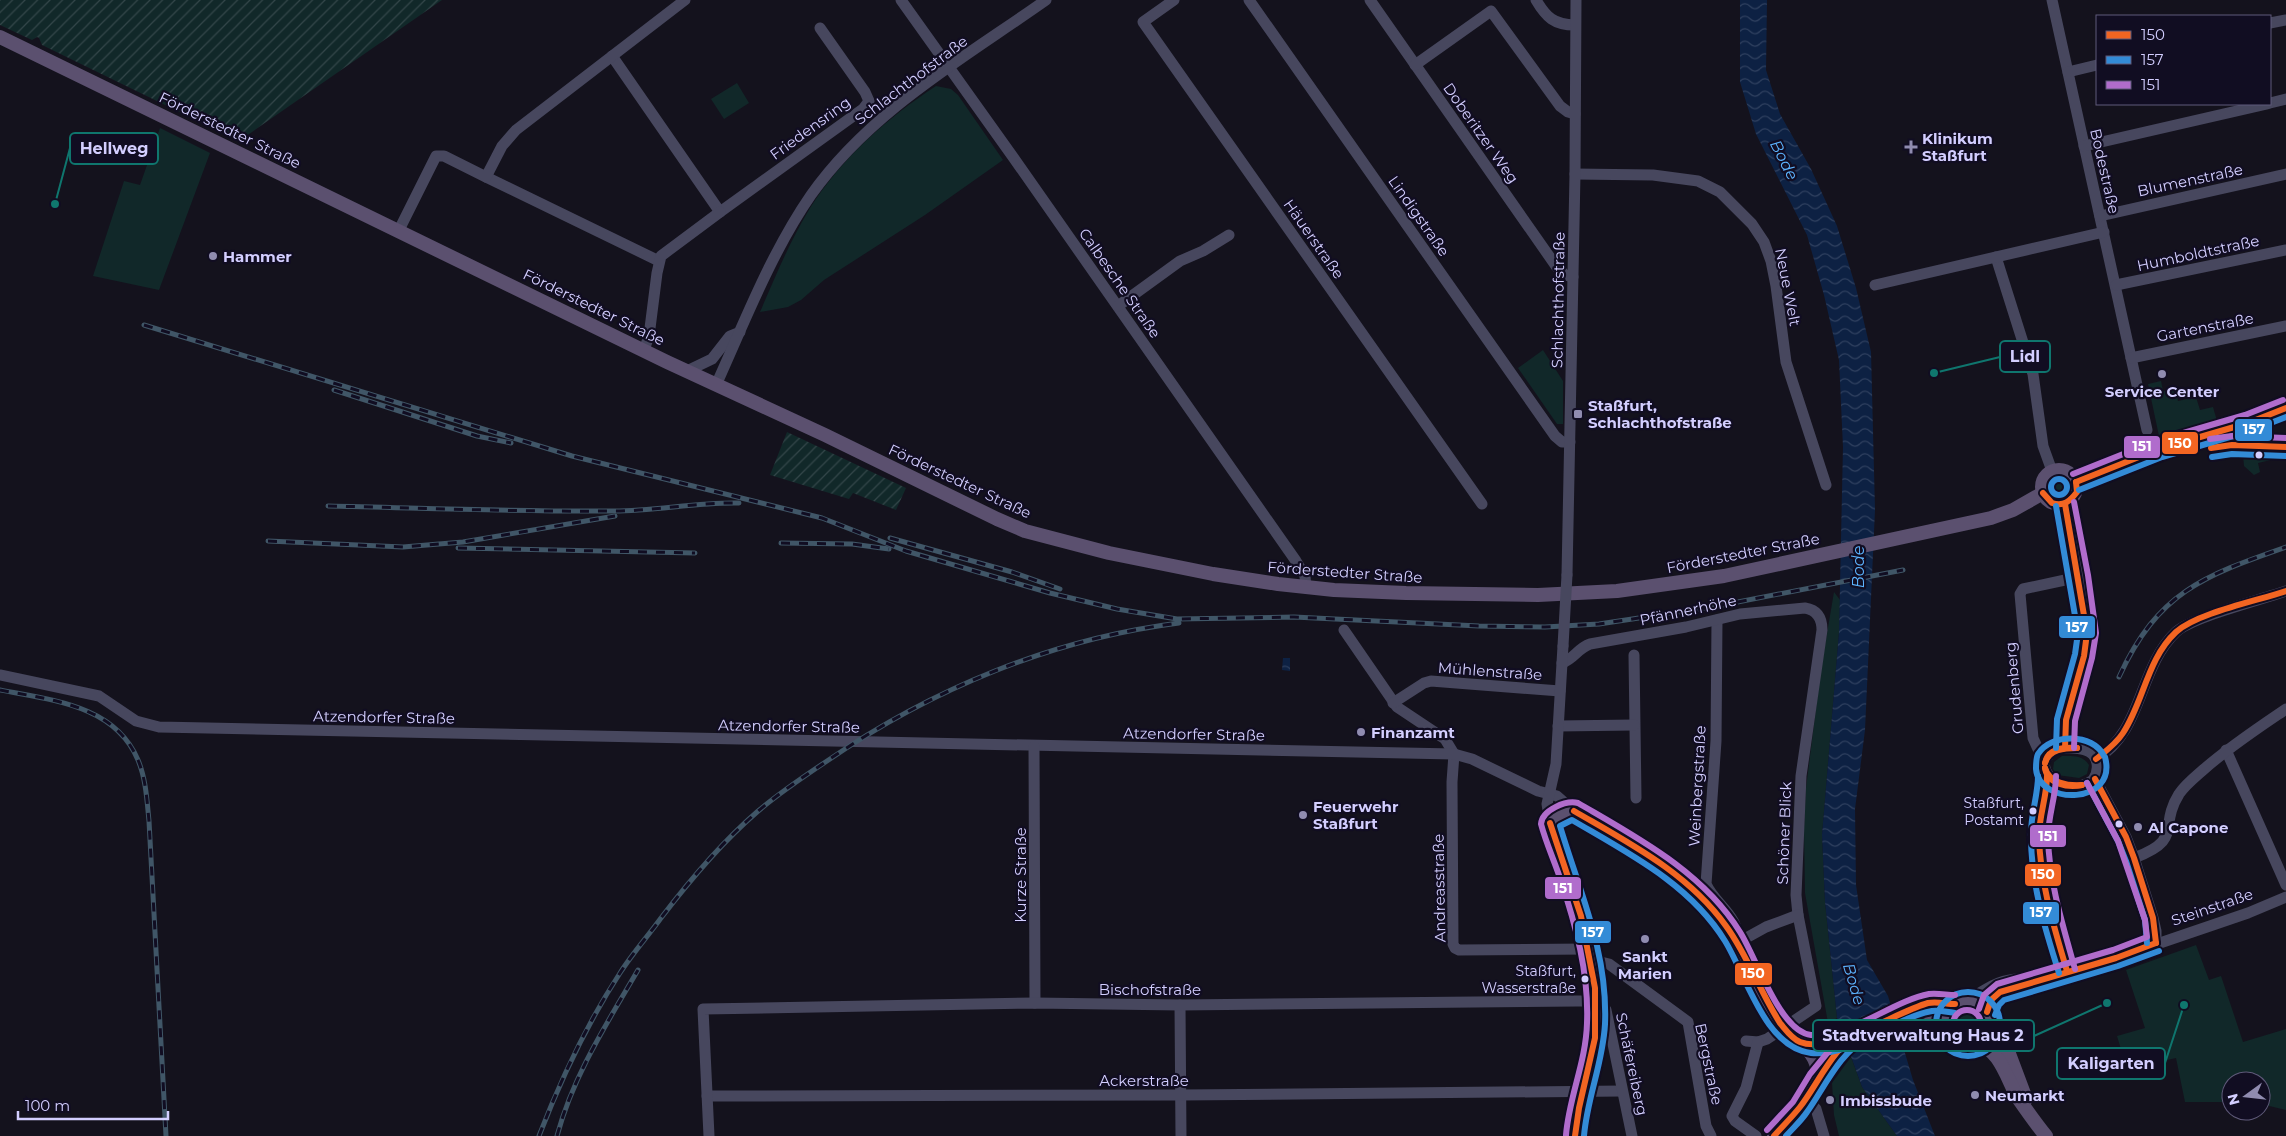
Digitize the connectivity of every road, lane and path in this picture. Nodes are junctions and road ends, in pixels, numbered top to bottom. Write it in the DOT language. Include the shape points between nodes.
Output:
graph roads {
  1 [pos="685,0"];
  2 [pos="901,0"];
  3 [pos="1046,0"];
  4 [pos="1174,0"];
  5 [pos="1248,0"];
  6 [pos="1370,0"];
  7 [pos="1536,0"];
  8 [pos="1576,0"];
  9 [pos="2052,0"];
  10 [pos="2286,20"];
  11 [pos="2271,24"];
  12 [pos="1575,26"];
  13 [pos="820,28"];
  14 [pos="0,37"];
  15 [pos="612,56"];
  16 [pos="1416,65"];
  17 [pos="2096,65"];
  18 [pos="949,68"];
  19 [pos="2068,72"];
  20 [pos="2286,99"];
  21 [pos="2271,102"];
  22 [pos="2259,105"];
  23 [pos="1575,114"];
  24 [pos="2084,146"];
  25 [pos="1575,174"];
  26 [pos="2286,174"];
  27 [pos="486,177"];
  28 [pos="720,212"];
  29 [pos="2100,216"];
  30 [pos="399,230"];
  31 [pos="2104,232"];
  32 [pos="1229,235"];
  33 [pos="2286,250"];
  34 [pos="1996,257"];
  35 [pos="659,261"];
  36 [pos="1573,277"];
  37 [pos="1875,285"];
  38 [pos="2116,285"];
  39 [pos="1118,306"];
  40 [pos="2286,326"];
  41 [pos="740,332"];
  42 [pos="644,350"];
  43 [pos="2131,358"];
  44 [pos="687,371"];
  45 [pos="716,385"];
  46 [pos="2286,408"];
  47 [pos="2147,430"];
  48 [pos="1570,442"];
  49 [pos="2052,471"];
  50 [pos="2076,482"];
  51 [pos="1826,485"];
  52 [pos="2043,494"];
  53 [pos="1482,504"];
  54 [pos="2065,504"];
  55 [pos="2079,577"];
  56 [pos="1306,588"];
  57 [pos="2286,591"];
  58 [pos="1717,620"];
  59 [pos="1821,620"];
  60 [pos="1344,630"];
  61 [pos="1634,654"];
  62 [pos="1562,663"];
  63 [pos="0,674"];
  64 [pos="1560,691"];
  65 [pos="1393,703"];
  66 [pos="2286,709"];
  67 [pos="1634,725"];
  68 [pos="1558,726"];
  69 [pos="1034,746"];
  70 [pos="2065,748"];
  71 [pos="2226,750"];
  72 [pos="1454,754"];
  73 [pos="2048,756"];
  74 [pos="2096,759"];
  75 [pos="2047,776"];
  76 [pos="2094,778"];
  77 [pos="1550,794"];
  78 [pos="1636,798"];
  79 [pos="1574,811"];
  80 [pos="1550,824"];
  81 [pos="2134,858"];
  82 [pos="2286,884"];
  83 [pos="2286,897"];
  84 [pos="1798,915"];
  85 [pos="1737,942"];
  86 [pos="2156,943"];
  87 [pos="1588,949"];
  88 [pos="1590,963"];
  89 [pos="2067,971"];
  90 [pos="2034,981"];
  91 [pos="1596,1002"];
  92 [pos="1035,1003"];
  93 [pos="1961,1003"];
  94 [pos="1180,1005"];
  95 [pos="1910,1011"];
  96 [pos="1988,1016"];
  97 [pos="1944,1023"];
  98 [pos="1783,1028"];
  99 [pos="1746,1041"];
  100 [pos="1758,1042"];
  101 [pos="1800,1042"];
  102 [pos="1978,1044"];
  103 [pos="1837,1046"];
  104 [pos="1817,1078"];
  105 [pos="1622,1091"];
  106 [pos="1581,1092"];
  107 [pos="1181,1095"];
  108 [pos="707,1096"];
  109 [pos="1806,1098"];
  110 [pos="2033,1119"];
  111 [pos="709,1136"];
  112 [pos="1181,1136"];
  113 [pos="1575,1136"];
  114 [pos="1632,1136"];
  115 [pos="1711,1136"];
  116 [pos="1756,1136"];
  117 [pos="1774,1136"];
  118 [pos="1824,1136"];
  119 [pos="2046,1136"];
  1 -- 15 [label="street"];
  2 -- 18 [label="street, Calbesche Straße"];
  3 -- 18 [label="street, Schlachthofstraße"];
  4 -- 53 [label="street, Häuerstraße" via="1143,22"];
  5 -- 48 [label="street, Lindigstraße" via="1555,436 1562,442"];
  6 -- 16 [label="street, Doberitzer Weg"];
  7 -- 12 [label="street" via="1551,20"];
  8 -- 12 [label="street, Schlachthofstraße"];
  9 -- 19 [label="street, Bodestraße"];
  10 -- 11 [label="street"];
  12 -- 23 [label="street, Schlachthofstraße"];
  13 -- 28 [label="street, Friedensring" via="868,101 863,110"];
  14 -- 30 [label="main road, Förderstedter Straße"];
  15 -- 27 [label="street" via="516,130 502,146"];
  15 -- 28 [label="street"];
  16 -- 23 [label="street" via="1491,11 1560,106"];
  16 -- 36 [label="street, Doberitzer Weg" via="1556,266 1565,275"];
  17 -- 19 [label="street"];
  18 -- 39 [label="street, Calbesche Straße"];
  18 -- 41 [label="street, Schlachthofstraße" via="871,128 821,182 779,249"];
  19 -- 24 [label="street, Bodestraße"];
  20 -- 21 [label="street"];
  22 -- 24 [label="street"];
  23 -- 25 [label="street, Schlachthofstraße"];
  24 -- 29 [label="street, Bodestraße"];
  25 -- 36 [label="street, Schlachthofstraße"];
  25 -- 51 [label="street, Neue Welt" via="1653,175 1698,181 1720,192 1752,224 1771,261 1786,362"];
  26 -- 29 [label="street, Blumenstraße"];
  27 -- 30 [label="street" via="444,156 436,156"];
  27 -- 35 [label="street"];
  28 -- 35 [label="street, Friedensring" via="661,256"];
  29 -- 31 [label="street, Bodestraße"];
  30 -- 42 [label="main road, Förderstedter Straße"];
  31 -- 34 [label="street, Bodestraße"];
  31 -- 38 [label="street, Bodestraße"];
  32 -- 39 [label="street" via="1180,261"];
  33 -- 38 [label="street, Humboldtstraße"];
  34 -- 37 [label="street, Bodestraße"];
  34 -- 49 [label="street" via="2031,368 2043,446"];
  35 -- 42 [label="street" via="649,336"];
  36 -- 48 [label="street, Schlachthofstraße"];
  38 -- 43 [label="street, Bodestraße"];
  39 -- 56 [label="street, Calbesche Straße" via="1296,561 1305,576"];
  40 -- 43 [label="street, Gartenstraße"];
  41 -- 44 [label="street, Schlachthofstraße" via="730,336 712,359"];
  41 -- 45 [label="street, Schlachthofstraße"];
  42 -- 44 [label="main road, Förderstedter Straße"];
  43 -- 47 [label="street, Bodestraße"];
  44 -- 45 [label="main road, Förderstedter Straße"];
  45 -- 56 [label="main road, Förderstedter Straße" via="1024,531 1148,561"];
  46 -- 50 [label="main road" via="2248,423 2159,448"];
  48 -- 62 [label="street, Schlachthofstraße, bridge"];
  49 -- 50 [label="main road" via="2066,471"];
  49 -- 52 [label="main road" via="2043,480"];
  50 -- 54 [label="main road" via="2075,495"];
  52 -- 54 [label="main road" via="2052,503"];
  52 -- 56 [label="main road, Förderstedter Straße" via="1999,516 1700,580 1590,593 1479,595"];
  54 -- 55 [label="street"];
  55 -- 70 [label="street" via="2087,640 2066,720"];
  55 -- 73 [label="street, Grudenberg" via="2022,589 2020,594 2033,738 2038,749"];
  57 -- 74 [label="street" via="2200,620 2176,632 2158,657 2124,732 2110,749"];
  58 -- 59 [label="street, Pfännerhöhe" via="1801,607 1813,610"];
  58 -- 62 [label="street, Pfännerhöhe" via="1590,644"];
  58 -- 85 [label="street, Weinbergstraße" via="1715,750 1706,879 1709,890 1739,931"];
  59 -- 84 [label="street, Schöner Blick" via="1801,776"];
  60 -- 65 [label="street"];
  61 -- 67 [label="street"];
  62 -- 64 [label="street"];
  63 -- 69 [label="street, Atzendorfer Straße" via="98,696 136,721 159,727"];
  64 -- 65 [label="street, Mühlenstraße" via="1431,681"];
  64 -- 68 [label="street"];
  65 -- 72 [label="street" via="1445,739"];
  66 -- 71 [label="street"];
  67 -- 68 [label="street"];
  67 -- 78 [label="street"];
  68 -- 77 [label="street"];
  69 -- 72 [label="street, Atzendorfer Straße"];
  69 -- 92 [label="street, Kurze Straße"];
  70 -- 73 [label="street" via="2056,749"];
  70 -- 74 [label="street" via="2087,750"];
  71 -- 81 [label="street" via="2179,794 2164,841 2154,850"];
  71 -- 82 [label="street"];
  72 -- 77 [label="street, Atzendorfer Straße"];
  72 -- 87 [label="street, Andreasstraße" via="1454,948"];
  73 -- 75 [label="street"];
  74 -- 76 [label="street" via="2098,769"];
  75 -- 76 [label="street" via="2056,783 2073,786 2087,784"];
  75 -- 89 [label="street" via="2040,817 2042,872 2049,914"];
  76 -- 81 [label="street"];
  77 -- 79 [label="street, Atzendorfer Straße" via="1558,796"];
  77 -- 80 [label="street" via="1547,804"];
  79 -- 80 [label="main road" via="1558,815"];
  79 -- 85 [label="main road" via="1657,859 1681,878 1714,911"];
  80 -- 87 [label="main road" via="1578,905"];
  81 -- 86 [label="street" via="2153,918"];
  83 -- 86 [label="street, Steinstraße"];
  84 -- 85 [label="street"];
  84 -- 98 [label="street, Schöner Blick" via="1816,1006"];
  85 -- 98 [label="main road" via="1770,1010"];
  86 -- 89 [label="street, Steinstraße"];
  87 -- 88 [label="main road"];
  88 -- 91 [label="main road"];
  88 -- 115 [label="street, Bergstraße" via="1609,964 1688,1022 1706,1126"];
  89 -- 90 [label="street, Steinstraße"];
  90 -- 93 [label="street, Steinstraße" via="1999,982"];
  90 -- 96 [label="street, Steinstraße" via="1996,995 1991,1000"];
  91 -- 94 [label="street, Bischofstraße"];
  91 -- 105 [label="street, Schäfereiberg" via="1606,1010"];
  91 -- 106 [label="main road" via="1596,1037 1591,1066"];
  92 -- 94 [label="street, Bischofstraße"];
  92 -- 108 [label="street, Bischofstraße" via="703,1009"];
  93 -- 95 [label="main road" via="1929,1003"];
  93 -- 96 [label="main road" via="1980,1005"];
  93 -- 97 [label="main road" via="1948,1012"];
  94 -- 107 [label="street"];
  95 -- 97 [label="main road" via="1928,1012"];
  95 -- 103 [label="main road" via="1854,1035"];
  96 -- 102 [label="main road" via="1988,1034"];
  96 -- 110 [label="main road" via="2008,1051"];
  97 -- 102 [label="main road" via="1953,1042 1966,1047"];
  98 -- 100 [label="street"];
  98 -- 101 [label="main road"];
  99 -- 100 [label="street"];
  100 -- 116 [label="street" via="1746,1088 1732,1116"];
  101 -- 103 [label="main road"];
  101 -- 104 [label="main road" via="1816,1061"];
  102 -- 110 [label="main road" via="1995,1056 2018,1099"];
  103 -- 104 [label="main road"];
  104 -- 109 [label="main road"];
  105 -- 106 [label="street, Ackerstraße"];
  105 -- 114 [label="street, Schäfereiberg"];
  106 -- 107 [label="street, Ackerstraße"];
  106 -- 113 [label="main road"];
  107 -- 108 [label="street, Ackerstraße"];
  107 -- 112 [label="street"];
  108 -- 111 [label="street"];
  109 -- 117 [label="main road"];
  109 -- 118 [label="street" via="1816,1109"];
  110 -- 119 [label="main road"];
}
